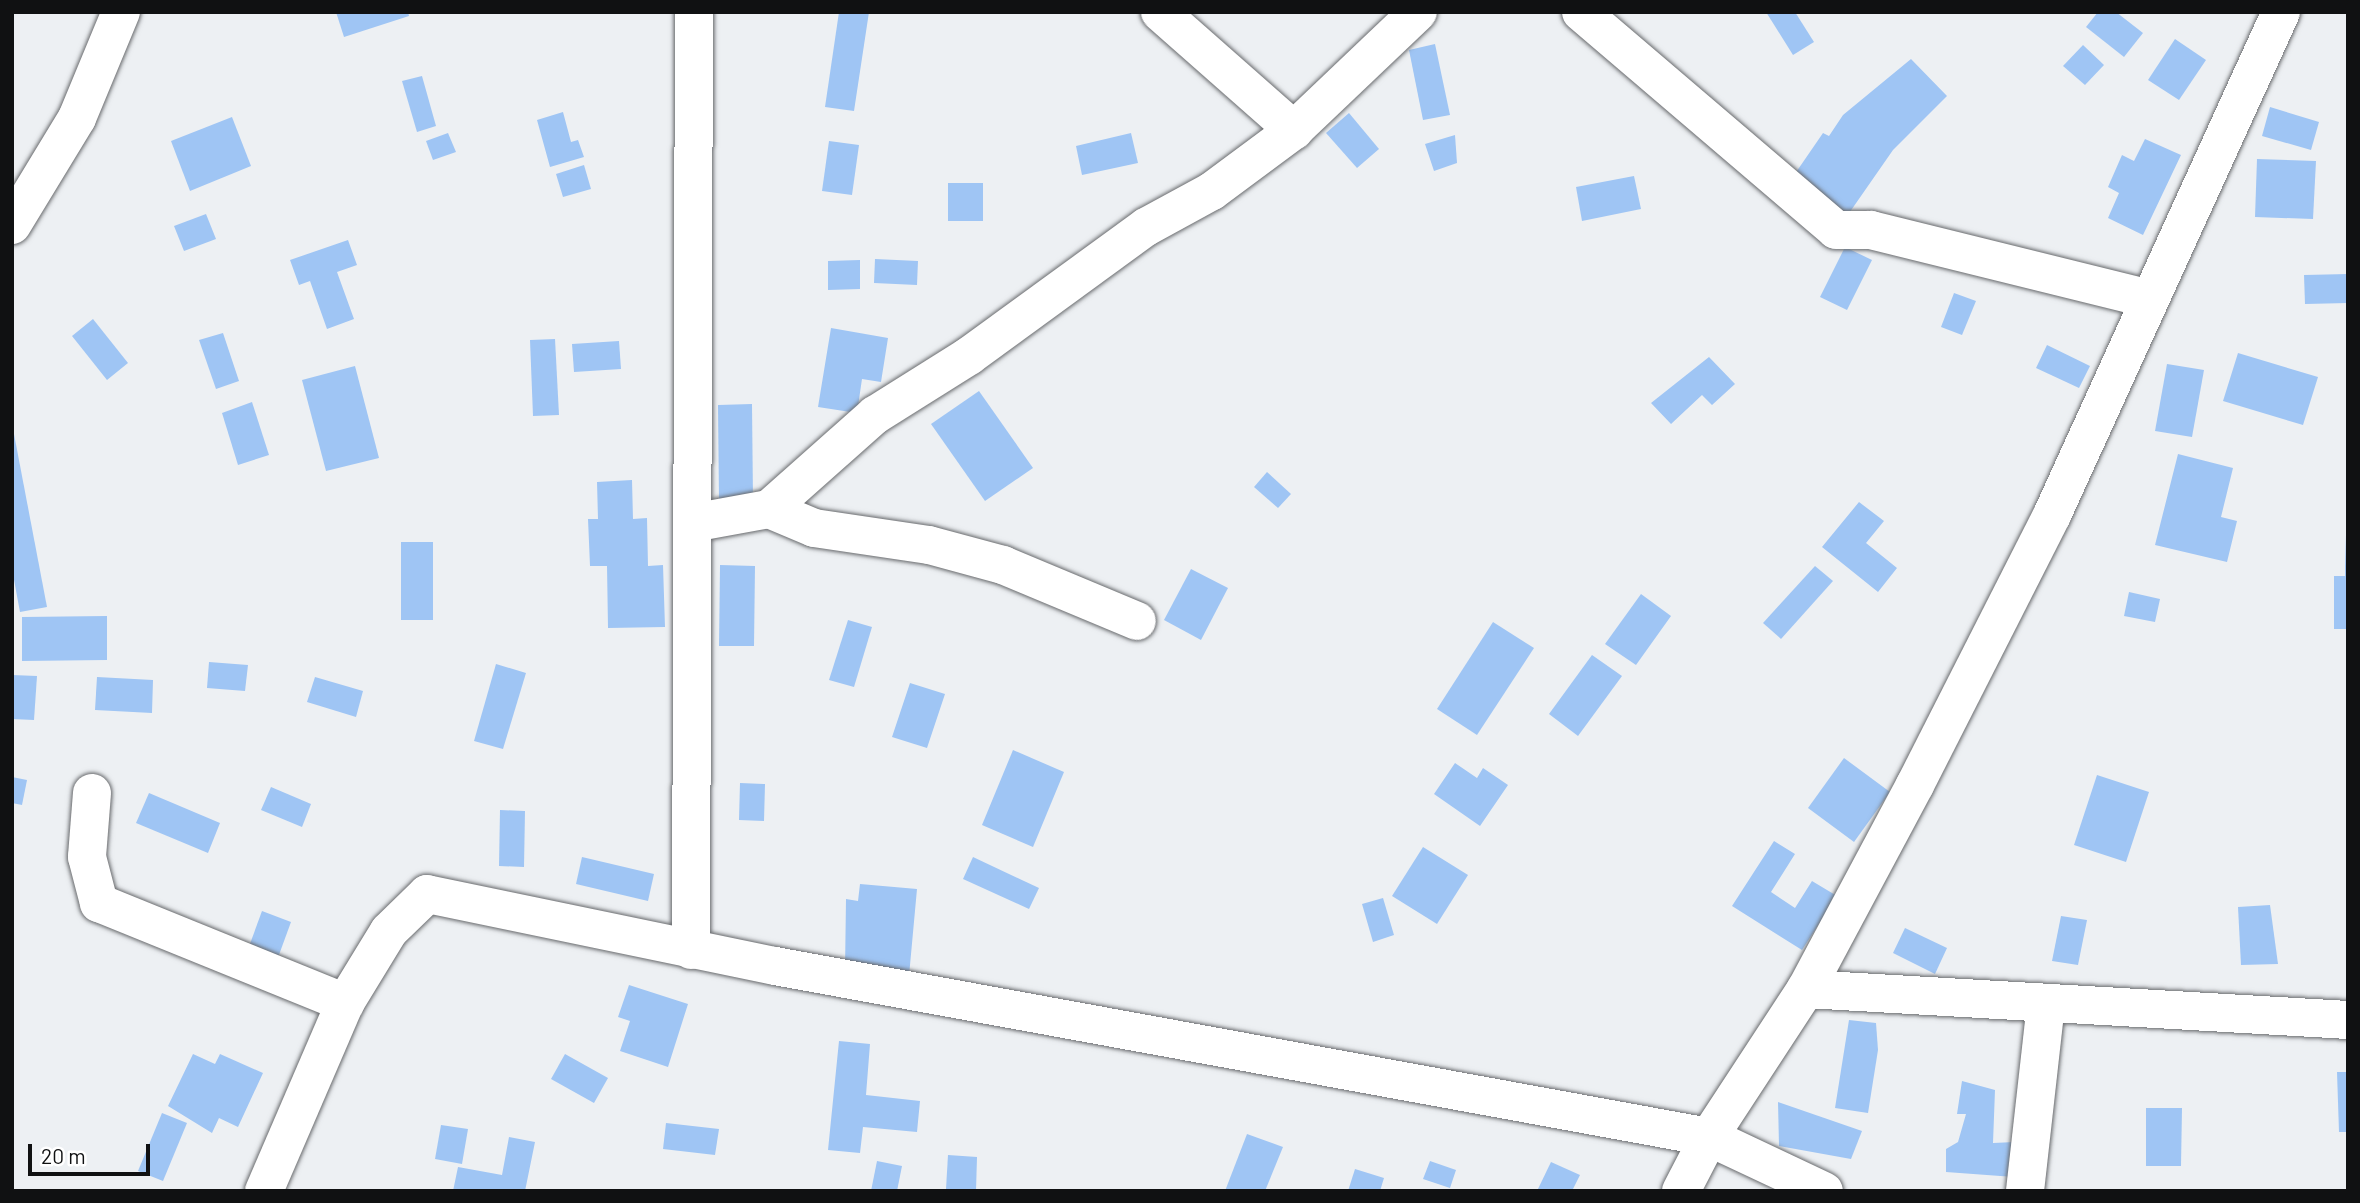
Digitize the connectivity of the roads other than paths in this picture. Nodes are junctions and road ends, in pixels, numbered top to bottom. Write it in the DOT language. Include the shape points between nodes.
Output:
graph roads {
  1 [pos="121,12"];
  2 [pos="694,12"];
  3 [pos="1160,12"];
  4 [pos="1418,12"];
  5 [pos="1581,12"];
  6 [pos="2281,12"];
  7 [pos="1294,130"];
  8 [pos="12,225"];
  9 [pos="2150,299"];
  10 [pos="769,509"];
  11 [pos="692,523"];
  12 [pos="1137,621"];
  13 [pos="92,793"];
  14 [pos="691,950"];
  15 [pos="1806,989"];
  16 [pos="345,1003"];
  17 [pos="2046,1003"];
  18 [pos="2348,1020"];
  19 [pos="1709,1137"];
  20 [pos="2020,1185"];
  21 [pos="264,1191"];
  22 [pos="1681,1191"];
  23 [pos="1824,1191"];
  1 -- 8 [label="street" via="77,118"];
  2 -- 11 [label="street"];
  3 -- 7 [label="street"];
  4 -- 7 [label="street"];
  5 -- 9 [label="street" via="1836,230 1871,230"];
  6 -- 9 [label="street"];
  7 -- 10 [label="street" via="1212,191 1146,227 969,356 875,415"];
  9 -- 15 [label="street" via="2052,514"];
  10 -- 11 [label="street"];
  10 -- 12 [label="street" via="814,528 929,545 1003,565"];
  11 -- 14 [label="street"];
  13 -- 16 [label="street" via="87,857 99,903"];
  14 -- 16 [label="street" via="427,894 388,931"];
  14 -- 19 [label="street"];
  15 -- 17 [label="street"];
  15 -- 19 [label="street"];
  16 -- 21 [label="street"];
  17 -- 18 [label="street"];
  17 -- 20 [label="street"];
  19 -- 22 [label="street"];
  19 -- 23 [label="street"];
}
